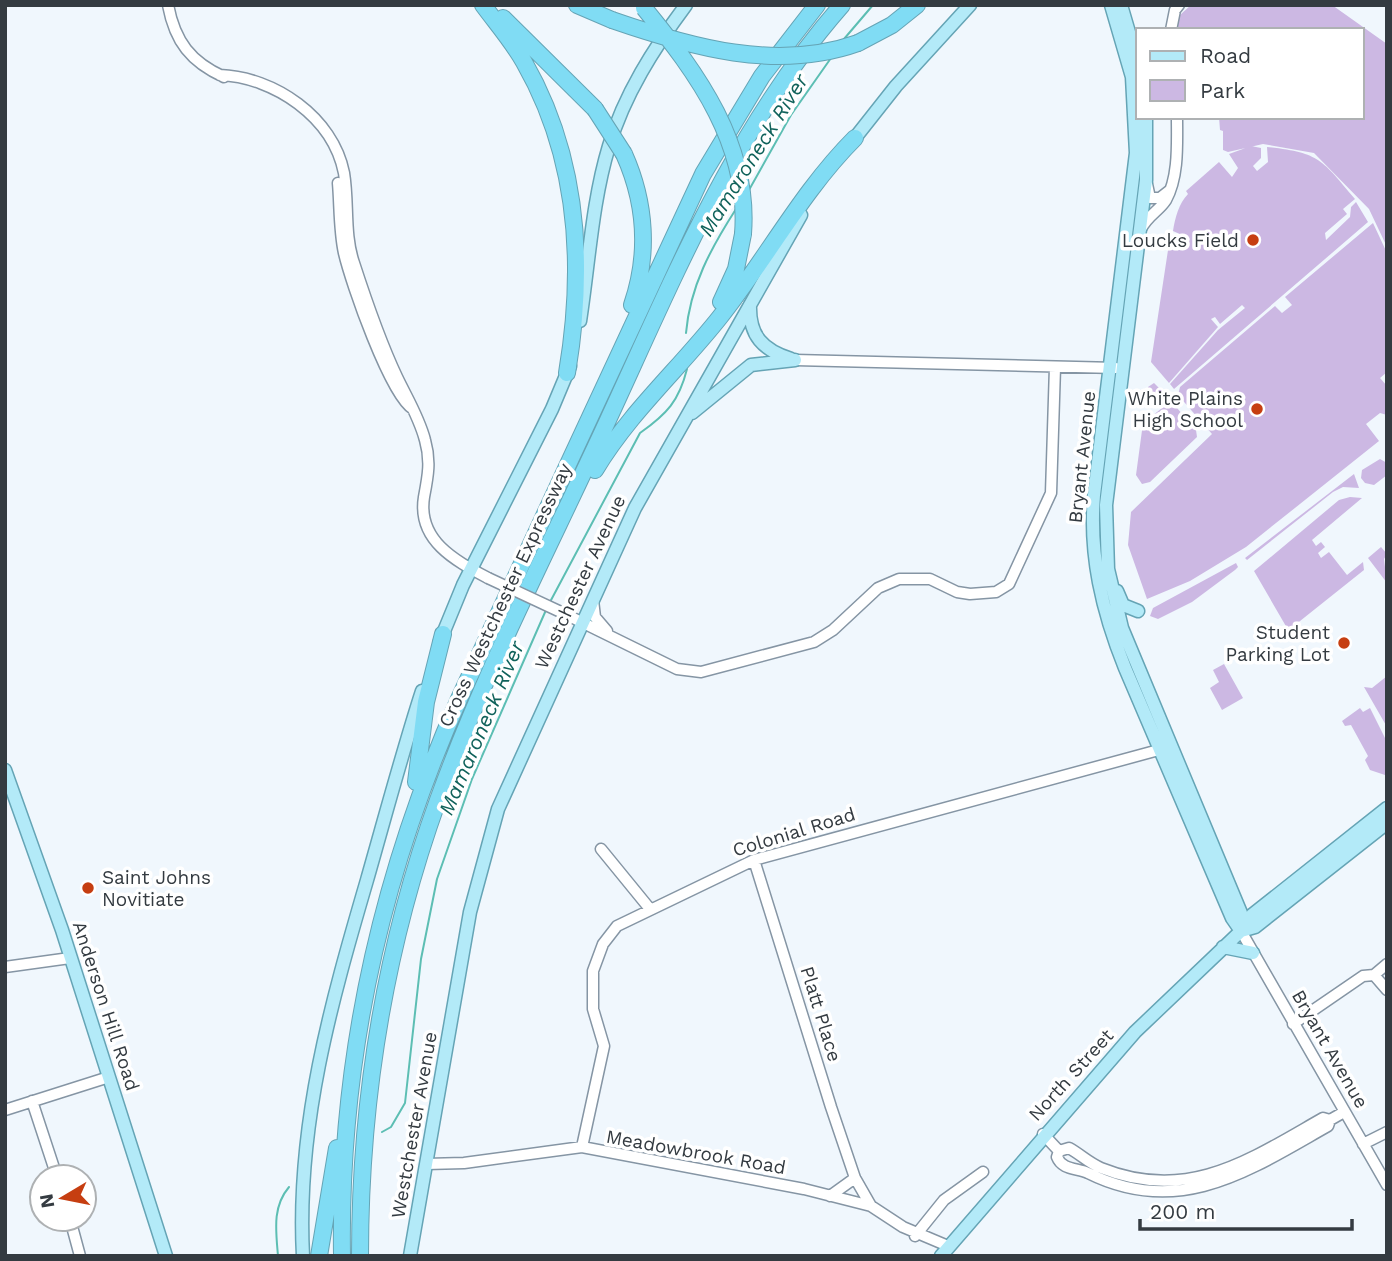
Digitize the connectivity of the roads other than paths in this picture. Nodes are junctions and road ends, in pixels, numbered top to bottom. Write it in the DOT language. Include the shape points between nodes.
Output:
graph roads {
  1 [pos="168,5"];
  2 [pos="486,5"];
  3 [pos="577,5"];
  4 [pos="686,5"];
  5 [pos="817,5"];
  6 [pos="842,5"];
  7 [pos="917,5"];
  8 [pos="970,5"];
  9 [pos="1111,5"];
  10 [pos="1121,5"];
  11 [pos="1168,5"];
  12 [pos="1179,5"];
  13 [pos="642,7"];
  14 [pos="1170,28"];
  15 [pos="1171,28"];
  16 [pos="1136,56"];
  17 [pos="1146,119"];
  18 [pos="1177,119"];
  19 [pos="855,138"];
  20 [pos="1146,180"];
  21 [pos="1169,191"];
  22 [pos="1141,229"];
  23 [pos="750,301"];
  24 [pos="795,360"];
  25 [pos="1055,366"];
  26 [pos="1116,368"];
  27 [pos="568,373"];
  28 [pos="667,374"];
  29 [pos="604,384"];
  30 [pos="680,426"];
  31 [pos="1107,495"];
  32 [pos="551,544"];
  33 [pos="471,569"];
  34 [pos="593,598"];
  35 [pos="1138,611"];
  36 [pos="582,622"];
  37 [pos="443,634"];
  38 [pos="612,636"];
  39 [pos="1166,749"];
  40 [pos="5,769"];
  41 [pos="1387,807"];
  42 [pos="1387,823"];
  43 [pos="404,842"];
  44 [pos="601,849"];
  45 [pos="754,860"];
  46 [pos="650,909"];
  47 [pos="1241,930"];
  48 [pos="1223,947"];
  49 [pos="1253,953"];
  50 [pos="70,958"];
  51 [pos="1387,964"];
  52 [pos="5,967"];
  53 [pos="1374,975"];
  54 [pos="1387,990"];
  55 [pos="1293,1024"];
  56 [pos="353,1070"];
  57 [pos="109,1077"];
  58 [pos="32,1101"];
  59 [pos="5,1110"];
  60 [pos="1344,1112"];
  61 [pos="1387,1132"];
  62 [pos="1043,1134"];
  63 [pos="1363,1144"];
  64 [pos="582,1147"];
  65 [pos="52,1163"];
  66 [pos="426,1164"];
  67 [pos="983,1172"];
  68 [pos="855,1178"];
  69 [pos="1387,1185"];
  70 [pos="830,1196"];
  71 [pos="871,1206"];
  72 [pos="74,1233"];
  73 [pos="915,1236"];
  74 [pos="944,1251"];
  75 [pos="80,1256"];
  76 [pos="166,1256"];
  77 [pos="303,1256"];
  78 [pos="319,1256"];
  79 [pos="342,1256"];
  80 [pos="360,1256"];
  81 [pos="410,1256"];
  1 -- 33 [label="street" via="188,54 203,67 272,94 307,120 325,143 337,173 342,239 350,273 393,385 415,411 430,464 424,501 428,529 441,550"];
  2 -- 27 [label="highway" via="534,80 568,176 578,259"];
  2 -- 29 [label="highway, bridge" via="595,109 624,155 640,205 642,256 636,294"];
  3 -- 7 [label="highway, bridge" via="696,45 775,57 816,55 858,43"];
  4 -- 27 [label="main road" via="634,86 609,146"];
  5 -- 29 [label="highway, Cross Westchester Expressway" via="762,76 715,152"];
  6 -- 32 [label="highway, Cross Westchester Expressway" via="780,83 720,182"];
  8 -- 19 [label="main road, Westchester Avenue"];
  9 -- 26 [label="main road, Bryant Avenue" via="1129,63 1137,128"];
  10 -- 16 [label="main road"];
  11 -- 14 [label="street"];
  12 -- 15 [label="street"];
  13 -- 28 [label="highway, bridge" via="689,68 729,135 743,185 743,234 736,269 720,306"];
  17 -- 20 [label="main road, Bryant Avenue"];
  18 -- 21 [label="street" via="1175,169"];
  19 -- 23 [label="main road, Westchester Avenue" via="803,212"];
  19 -- 28 [label="highway" via="820,175 719,319"];
  20 -- 21 [label="street" via="1150,198"];
  20 -- 22 [label="main road, Bryant Avenue"];
  21 -- 22 [label="street"];
  22 -- 26 [label="main road, Bryant Avenue"];
  23 -- 24 [label="main road" via="751,324 758,340 770,351"];
  23 -- 30 [label="main road, Westchester Avenue"];
  24 -- 25 [label="street"];
  24 -- 30 [label="main road" via="747,367"];
  25 -- 26 [label="street"];
  25 -- 38 [label="street" via="1051,494 1009,584 1002,590 957,593 930,579 899,579 878,588 814,642 701,672 677,669"];
  26 -- 31 [label="main road, Bryant Avenue"];
  26 -- 39 [label="main road, Bryant Avenue" via="1092,520 1097,573 1111,633"];
  27 -- 33 [label="main road"];
  28 -- 32 [label="highway" via="613,441"];
  29 -- 43 [label="highway, Cross Westchester Expressway" via="453,711"];
  30 -- 34 [label="main road, Westchester Avenue"];
  31 -- 35 [label="main road" via="1118,596 1124,605"];
  31 -- 39 [label="main road, Bryant Avenue" via="1105,543 1115,604"];
  32 -- 80 [label="highway, Cross Westchester Expressway" via="456,753 403,910 368,1097"];
  33 -- 36 [label="street, bridge"];
  33 -- 37 [label="main road"];
  34 -- 36 [label="main road, Westchester Avenue"];
  34 -- 38 [label="street" via="595,617"];
  36 -- 38 [label="street"];
  36 -- 66 [label="main road, Westchester Avenue" via="512,774 485,848"];
  37 -- 43 [label="highway" via="426,702"];
  37 -- 77 [label="main road" via="413,721 318,1062 307,1126"];
  39 -- 45 [label="street, Colonial Road"];
  39 -- 47 [label="main road, Bryant Avenue" via="1231,918"];
  40 -- 50 [label="main road, Anderson Hill Road"];
  41 -- 47 [label="main road, North Street" via="1260,908"];
  42 -- 47 [label="main road, North Street" via="1255,927"];
  43 -- 56 [label="highway, Cross Westchester Expressway" via="373,955"];
  44 -- 46 [label="street"];
  45 -- 46 [label="street, Colonial Road"];
  45 -- 68 [label="street, Platt Place"];
  46 -- 64 [label="street, Colonial Road" via="610,934 593,971 593,1009 604,1046"];
  47 -- 48 [label="main road, North Street"];
  47 -- 49 [label="street, Bryant Avenue"];
  48 -- 49 [label="main road"];
  48 -- 62 [label="main road, North Street" via="1135,1032"];
  49 -- 55 [label="street, Bryant Avenue"];
  50 -- 52 [label="street"];
  50 -- 57 [label="main road, Anderson Hill Road"];
  51 -- 53 [label="street"];
  53 -- 54 [label="street"];
  53 -- 55 [label="street" via="1363,976"];
  55 -- 60 [label="street, Bryant Avenue"];
  56 -- 78 [label="highway"];
  56 -- 79 [label="highway, Cross Westchester Expressway"];
  57 -- 58 [label="street"];
  57 -- 76 [label="main road, Anderson Hill Road"];
  58 -- 59 [label="street"];
  58 -- 65 [label="street"];
  60 -- 62 [label="street" via="1330,1119 1328,1126 1198,1189 1114,1184 1085,1166 1069,1148 1059,1151"];
  60 -- 63 [label="street, Bryant Avenue"];
  61 -- 63 [label="street"];
  62 -- 74 [label="main road, North Street"];
  63 -- 69 [label="street, Bryant Avenue"];
  64 -- 66 [label="street, Meadowbrook Road"];
  64 -- 70 [label="street, Meadowbrook Road"];
  66 -- 81 [label="main road, Westchester Avenue"];
  67 -- 73 [label="street" via="950,1195"];
  68 -- 70 [label="street"];
  68 -- 71 [label="street, Platt Place"];
  70 -- 71 [label="street, Meadowbrook Road"];
  71 -- 73 [label="street, Meadowbrook Road"];
  72 -- 75 [label="street"];
  73 -- 74 [label="street, Meadowbrook Road"];
}
